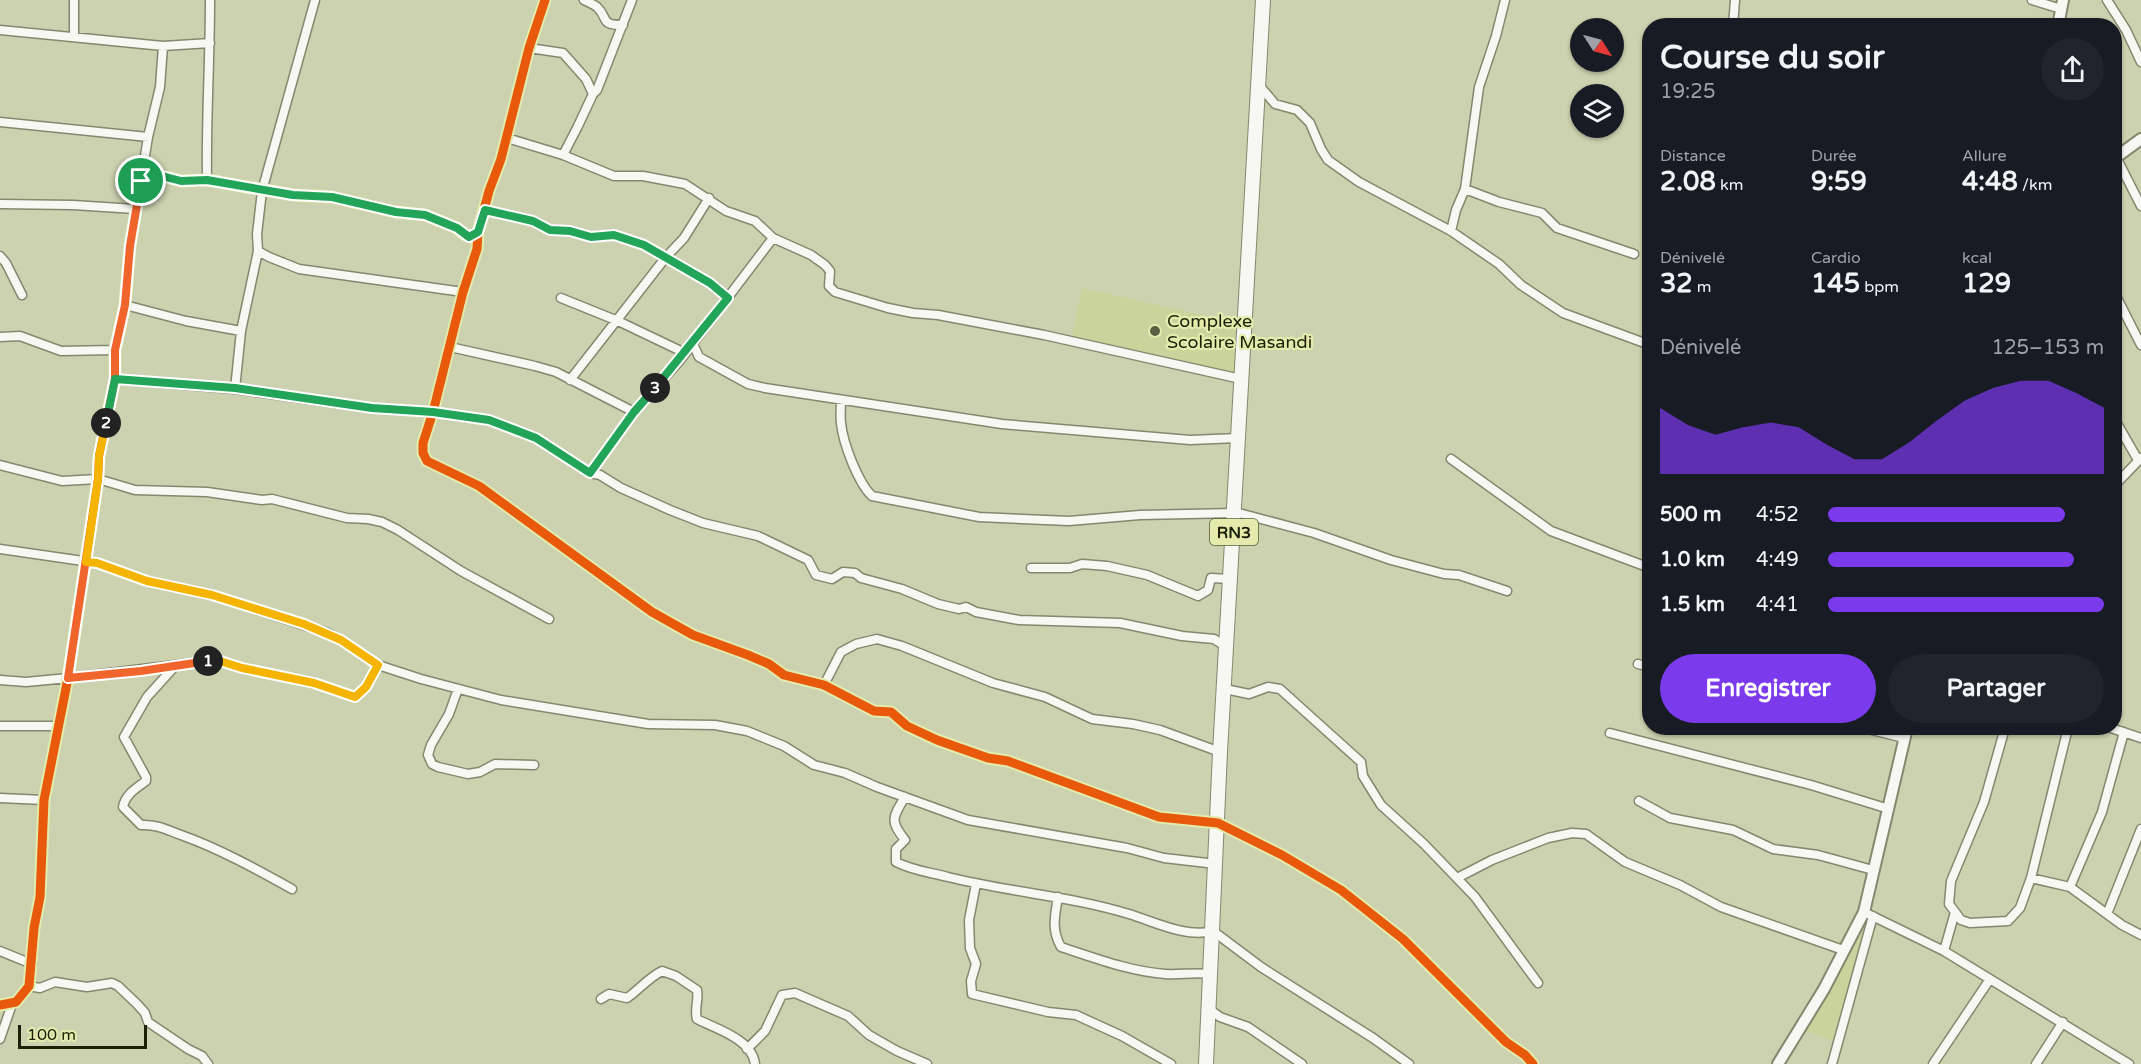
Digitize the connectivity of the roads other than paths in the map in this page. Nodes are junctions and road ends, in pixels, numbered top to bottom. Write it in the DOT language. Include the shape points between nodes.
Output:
graph roads {
  1 [pos="74,0"];
  2 [pos="210,0"];
  3 [pos="315,0"];
  4 [pos="545,0"];
  5 [pos="584,0"];
  6 [pos="632,0"];
  7 [pos="1263,0"];
  8 [pos="1505,0"];
  9 [pos="1735,0"];
  10 [pos="2032,0"];
  11 [pos="2107,0"];
  12 [pos="2062,4"];
  13 [pos="1734,18"];
  14 [pos="2118,18"];
  15 [pos="2122,24"];
  16 [pos="623,25"];
  17 [pos="0,30"];
  18 [pos="74,37"];
  19 [pos="210,44"];
  20 [pos="163,46"];
  21 [pos="529,48"];
  22 [pos="2141,62"];
  23 [pos="1259,85"];
  24 [pos="593,94"];
  25 [pos="0,122"];
  26 [pos="147,137"];
  27 [pos="507,138"];
  28 [pos="2141,139"];
  29 [pos="2122,152"];
  30 [pos="563,154"];
  31 [pos="2122,170"];
  32 [pos="207,180"];
  33 [pos="141,181"];
  34 [pos="1465,189"];
  35 [pos="262,191"];
  36 [pos="709,198"];
  37 [pos="0,204"];
  38 [pos="2141,206"];
  39 [pos="135,209"];
  40 [pos="485,210"];
  41 [pos="1451,231"];
  42 [pos="478,232"];
  43 [pos="773,238"];
  44 [pos="258,251"];
  45 [pos="1634,254"];
  46 [pos="0,256"];
  47 [pos="666,257"];
  48 [pos="463,292"];
  49 [pos="22,295"];
  50 [pos="561,298"];
  51 [pos="728,298"];
  52 [pos="125,305"];
  53 [pos="2122,308"];
  54 [pos="618,321"];
  55 [pos="241,331"];
  56 [pos="0,337"];
  57 [pos="1642,342"];
  58 [pos="693,344"];
  59 [pos="2141,345"];
  60 [pos="450,347"];
  61 [pos="115,350"];
  62 [pos="685,353"];
  63 [pos="115,379"];
  64 [pos="1240,379"];
  65 [pos="570,380"];
  66 [pos="235,388"];
  67 [pos="841,400"];
  68 [pos="433,412"];
  69 [pos="634,412"];
  70 [pos="2122,431"];
  71 [pos="1238,438"];
  72 [pos="1451,459"];
  73 [pos="2139,459"];
  74 [pos="0,465"];
  75 [pos="590,473"];
  76 [pos="2122,477"];
  77 [pos="98,479"];
  78 [pos="1235,513"];
  79 [pos="0,549"];
  80 [pos="86,562"];
  81 [pos="1642,565"];
  82 [pos="1031,568"];
  83 [pos="1231,579"];
  84 [pos="1507,591"];
  85 [pos="549,619"];
  86 [pos="1228,628"];
  87 [pos="1214,639"];
  88 [pos="1227,647"];
  89 [pos="1638,664"];
  90 [pos="378,665"];
  91 [pos="1642,665"];
  92 [pos="176,666"];
  93 [pos="68,678"];
  94 [pos="0,680"];
  95 [pos="824,685"];
  96 [pos="458,689"];
  97 [pos="1225,689"];
  98 [pos="0,726"];
  99 [pos="59,726"];
  100 [pos="1610,732"];
  101 [pos="2124,732"];
  102 [pos="1906,735"];
  103 [pos="2003,735"];
  104 [pos="2066,735"];
  105 [pos="2141,738"];
  106 [pos="1220,752"];
  107 [pos="534,765"];
  108 [pos="905,797"];
  109 [pos="0,798"];
  110 [pos="44,800"];
  111 [pos="1639,801"];
  112 [pos="1889,809"];
  113 [pos="1218,824"];
  114 [pos="2141,829"];
  115 [pos="1216,864"];
  116 [pos="1873,870"];
  117 [pos="1457,878"];
  118 [pos="2031,878"];
  119 [pos="976,884"];
  120 [pos="2070,887"];
  121 [pos="292,889"];
  122 [pos="1058,897"];
  123 [pos="1955,912"];
  124 [pos="1868,914"];
  125 [pos="2107,914"];
  126 [pos="2141,935"];
  127 [pos="1213,938"];
  128 [pos="1227,942"];
  129 [pos="1843,950"];
  130 [pos="0,951"];
  131 [pos="1944,951"];
  132 [pos="32,964"];
  133 [pos="1211,974"];
  134 [pos="1990,979"];
  135 [pos="1538,983"];
  136 [pos="29,986"];
  137 [pos="601,999"];
  138 [pos="12,1004"];
  139 [pos="0,1005"];
  140 [pos="1213,1016"];
  141 [pos="2063,1022"];
  142 [pos="0,1040"];
  143 [pos="747,1049"];
  144 [pos="208,1064"];
  145 [pos="755,1064"];
  146 [pos="927,1064"];
  147 [pos="1171,1064"];
  148 [pos="1206,1064"];
  149 [pos="1302,1064"];
  150 [pos="1409,1064"];
  151 [pos="1533,1064"];
  152 [pos="1778,1064"];
  153 [pos="1832,1064"];
  154 [pos="1933,1064"];
  155 [pos="2036,1064"];
  156 [pos="2129,1064"];
  1 -- 18 [label="street"];
  2 -- 19 [label="street"];
  3 -- 35 [label="street"];
  4 -- 21 [label="street"];
  5 -- 16 [label="street" via="598,8 604,20"];
  6 -- 16 [label="street"];
  7 -- 23 [label="highway, RN3"];
  8 -- 34 [label="street" via="1479,87"];
  9 -- 13 [label="street"];
  10 -- 12 [label="street"];
  11 -- 14 [label="street"];
  15 -- 22 [label="street"];
  16 -- 24 [label="street"];
  17 -- 18 [label="street"];
  18 -- 20 [label="street"];
  19 -- 20 [label="street"];
  19 -- 32 [label="street"];
  20 -- 26 [label="street" via="160,87"];
  21 -- 24 [label="street" via="563,53 586,79"];
  21 -- 27 [label="street"];
  23 -- 41 [label="street" via="1275,104 1297,110 1310,123 1328,160 1359,182"];
  23 -- 64 [label="highway, RN3"];
  24 -- 30 [label="street"];
  25 -- 26 [label="street"];
  26 -- 33 [label="street"];
  27 -- 30 [label="street"];
  27 -- 40 [label="street"];
  28 -- 29 [label="street"];
  30 -- 36 [label="street" via="614,176 643,176 685,184"];
  31 -- 38 [label="street"];
  32 -- 33 [label="street" via="181,181 158,175"];
  32 -- 35 [label="street"];
  33 -- 39 [label="street"];
  34 -- 41 [label="street"];
  34 -- 45 [label="street" via="1542,213 1557,228"];
  35 -- 42 [label="street" via="354,201 425,215 469,237"];
  35 -- 44 [label="street"];
  36 -- 43 [label="street" via="726,211 755,222"];
  36 -- 47 [label="street" via="684,238"];
  37 -- 39 [label="street"];
  39 -- 52 [label="street"];
  40 -- 42 [label="street"];
  40 -- 47 [label="street" via="533,221 550,230 591,237 614,235"];
  41 -- 57 [label="street" via="1563,313"];
  42 -- 48 [label="street" via="477,249"];
  43 -- 51 [label="street"];
  43 -- 64 [label="street" via="825,265 830,271 829,286 835,292 888,309 1044,334"];
  44 -- 48 [label="street" via="299,269"];
  44 -- 55 [label="street"];
  46 -- 49 [label="street"];
  47 -- 51 [label="street"];
  47 -- 54 [label="street"];
  48 -- 60 [label="street"];
  50 -- 54 [label="street"];
  51 -- 58 [label="street"];
  52 -- 55 [label="street"];
  52 -- 61 [label="street"];
  53 -- 59 [label="street"];
  54 -- 62 [label="street"];
  54 -- 65 [label="street"];
  55 -- 66 [label="street"];
  56 -- 61 [label="street" via="20,336 62,351"];
  58 -- 62 [label="street"];
  58 -- 67 [label="street" via="699,357 748,384"];
  60 -- 65 [label="street" via="535,366"];
  60 -- 68 [label="street"];
  61 -- 63 [label="street"];
  62 -- 69 [label="street"];
  63 -- 66 [label="street"];
  63 -- 77 [label="street"];
  64 -- 71 [label="highway, RN3"];
  65 -- 69 [label="street"];
  66 -- 68 [label="street" via="372,408"];
  67 -- 71 [label="street" via="1002,424 1190,440"];
  67 -- 78 [label="street" via="841,425 847,444 859,478 872,496 979,517 1069,521"];
  68 -- 75 [label="street" via="489,420 525,432"];
  68 -- 95 [label="street" via="423,443 427,461 479,486 673,624 769,664 784,675"];
  69 -- 75 [label="street"];
  70 -- 73 [label="street"];
  71 -- 78 [label="highway, RN3"];
  72 -- 81 [label="street" via="1551,531"];
  73 -- 76 [label="street"];
  74 -- 77 [label="street" via="62,481"];
  75 -- 87 [label="street" via="703,523 758,536 808,560 816,575 832,579 843,572 855,573 938,604 1019,620 1120,623"];
  77 -- 80 [label="street"];
  77 -- 85 [label="street" via="135,490 272,499 347,518 382,522"];
  78 -- 83 [label="highway, RN3"];
  78 -- 84 [label="street"];
  79 -- 80 [label="street"];
  80 -- 90 [label="street" via="304,624 341,640"];
  80 -- 93 [label="street"];
  82 -- 83 [label="street" via="1107,566 1147,575 1198,596 1208,590 1211,578"];
  83 -- 86 [label="highway, RN3"];
  86 -- 87 [label="street"];
  86 -- 88 [label="highway, RN3"];
  87 -- 88 [label="street"];
  88 -- 97 [label="highway, RN3"];
  89 -- 91 [label="street"];
  90 -- 92 [label="street" via="366,687 355,697 217,660"];
  90 -- 96 [label="street"];
  92 -- 93 [label="street"];
  92 -- 121 [label="street" via="147,697 124,737 146,781 128,795 123,807 141,825 159,826 199,840"];
  93 -- 94 [label="street"];
  93 -- 99 [label="street"];
  95 -- 106 [label="street" via="841,652 877,639 993,683 1045,696 1092,719 1160,730"];
  95 -- 113 [label="street" via="874,711 891,712 907,726 937,740 988,758 1008,761 1159,818"];
  96 -- 107 [label="street" via="431,745 428,756 432,764 468,774 495,764"];
  96 -- 108 [label="street" via="501,700 648,724 715,725 747,730 814,765"];
  97 -- 106 [label="highway, RN3"];
  97 -- 117 [label="street" via="1249,694 1268,687 1280,690 1361,762 1363,776 1381,805"];
  98 -- 99 [label="street"];
  99 -- 110 [label="street"];
  100 -- 112 [label="street"];
  101 -- 105 [label="street"];
  101 -- 120 [label="street" via="2102,812"];
  102 -- 112 [label="street"];
  103 -- 123 [label="street" via="1984,802 1951,880 1949,904"];
  104 -- 118 [label="street"];
  106 -- 113 [label="highway, RN3"];
  108 -- 115 [label="street" via="968,820 1164,858"];
  108 -- 119 [label="street" via="893,820 905,840 896,849 896,862 915,871"];
  109 -- 110 [label="street"];
  110 -- 132 [label="street"];
  111 -- 116 [label="street" via="1671,818 1733,830 1773,849 1818,855"];
  112 -- 116 [label="street"];
  113 -- 115 [label="highway, RN3"];
  113 -- 151 [label="street" via="1341,890 1403,939"];
  114 -- 125 [label="street"];
  115 -- 127 [label="highway, RN3"];
  116 -- 124 [label="street"];
  117 -- 129 [label="street" via="1548,838 1586,834 1625,862 1721,907"];
  117 -- 135 [label="street"];
  118 -- 120 [label="street"];
  118 -- 123 [label="street" via="2020,908 2008,921 1970,923"];
  119 -- 122 [label="street"];
  119 -- 147 [label="street" via="969,920 970,948 976,964 972,994 1076,1015 1122,1035"];
  120 -- 125 [label="street"];
  122 -- 127 [label="street"];
  122 -- 133 [label="street" via="1054,935 1061,947 1128,969"];
  123 -- 131 [label="street"];
  124 -- 129 [label="street"];
  124 -- 131 [label="street"];
  124 -- 153 [label="street"];
  125 -- 126 [label="street"];
  127 -- 128 [label="street"];
  127 -- 128 [label="street"];
  127 -- 133 [label="highway, RN3"];
  128 -- 150 [label="street"];
  129 -- 152 [label="street"];
  130 -- 132 [label="street"];
  131 -- 134 [label="street"];
  132 -- 136 [label="street"];
  133 -- 140 [label="highway, RN3"];
  134 -- 141 [label="street"];
  134 -- 154 [label="street"];
  136 -- 138 [label="street"];
  136 -- 144 [label="street" via="40,988 55,982 87,987 112,983 137,1004 148,1022 202,1056"];
  137 -- 143 [label="street" via="609,994 627,998 663,971 697,990 696,1019 731,1036"];
  138 -- 139 [label="street"];
  138 -- 142 [label="street"];
  140 -- 148 [label="highway, RN3"];
  140 -- 149 [label="street" via="1248,1027"];
  141 -- 155 [label="street"];
  141 -- 156 [label="street"];
  143 -- 145 [label="street"];
  143 -- 146 [label="street" via="765,1031 782,995 795,993 848,1016 870,1035"];
}
